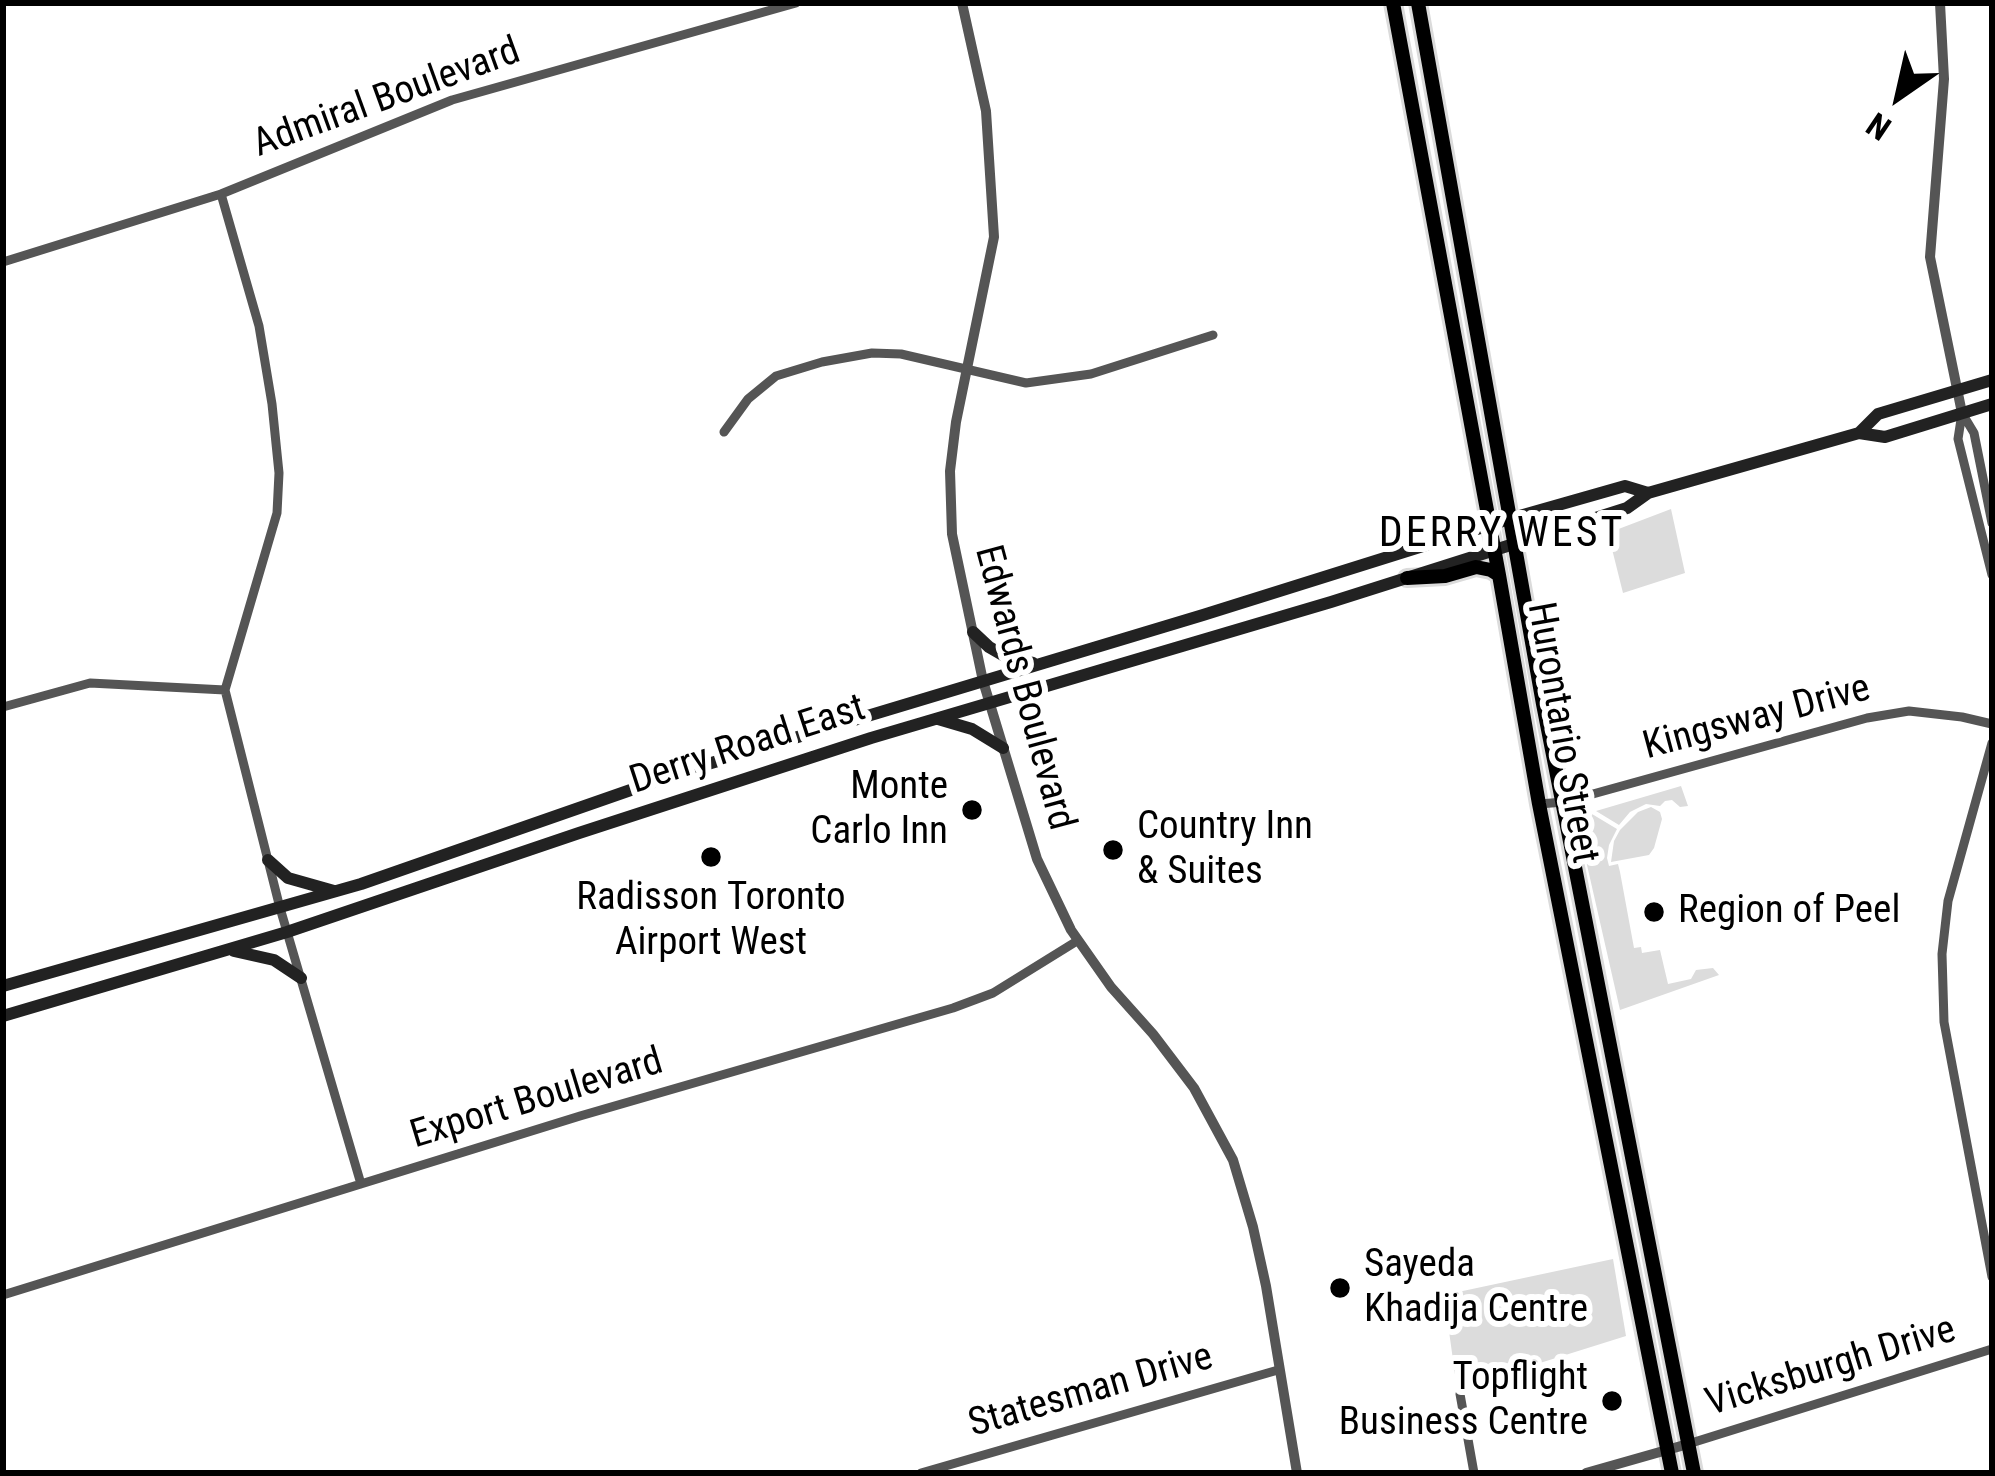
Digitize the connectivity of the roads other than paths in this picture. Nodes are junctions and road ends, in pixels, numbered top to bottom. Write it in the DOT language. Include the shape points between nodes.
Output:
graph roads {
  1 [pos="796,3"];
  2 [pos="962,3"];
  3 [pos="1393,3"];
  4 [pos="1418,3"];
  5 [pos="1940,3"];
  6 [pos="220,194"];
  7 [pos="3,262"];
  8 [pos="1213,335"];
  9 [pos="967,369"];
  10 [pos="1992,380"];
  11 [pos="1957,390"];
  12 [pos="1992,404"];
  13 [pos="1962,413"];
  14 [pos="724,432"];
  15 [pos="1858,433"];
  16 [pos="1648,493"];
  17 [pos="1510,518"];
  18 [pos="1992,523"];
  19 [pos="1489,525"];
  20 [pos="1514,543"];
  21 [pos="1494,550"];
  22 [pos="1992,574"];
  23 [pos="1499,575"];
  24 [pos="1407,578"];
  25 [pos="973,632"];
  26 [pos="1041,663"];
  27 [pos="983,681"];
  28 [pos="225,690"];
  29 [pos="989,704"];
  30 [pos="3,707"];
  31 [pos="864,718"];
  32 [pos="937,718"];
  33 [pos="1992,724"];
  34 [pos="807,735"];
  35 [pos="871,738"];
  36 [pos="1992,742"];
  37 [pos="1003,748"];
  38 [pos="813,756"];
  39 [pos="1564,802"];
  40 [pos="1539,804"];
  41 [pos="476,844"];
  42 [pos="268,860"];
  43 [pos="484,866"];
  44 [pos="403,870"];
  45 [pos="335,891"];
  46 [pos="412,891"];
  47 [pos="280,908"];
  48 [pos="287,932"];
  49 [pos="1077,941"];
  50 [pos="227,950"];
  51 [pos="301,978"];
  52 [pos="3,986"];
  53 [pos="3,1016"];
  54 [pos="361,1184"];
  55 [pos="1992,1277"];
  56 [pos="3,1294"];
  57 [pos="1992,1349"];
  58 [pos="1279,1370"];
  59 [pos="1460,1394"];
  60 [pos="1688,1444"];
  61 [pos="1668,1450"];
  62 [pos="921,1473"];
  63 [pos="1297,1473"];
  64 [pos="1474,1473"];
  65 [pos="1586,1473"];
  66 [pos="1672,1473"];
  67 [pos="1694,1473"];
  1 -- 6 [label="street, Admiral Boulevard" via="452,100"];
  2 -- 9 [label="street, Edwards Boulevard" via="986,111 994,237"];
  3 -- 19 [label="main road, Hurontario Street"];
  4 -- 17 [label="main road, Hurontario Street"];
  5 -- 11 [label="street" via="1944,79 1930,257"];
  6 -- 7 [label="street, Admiral Boulevard"];
  6 -- 28 [label="street" via="259,326 279,473 277,513"];
  8 -- 9 [label="street" via="1090,374 1026,383"];
  9 -- 14 [label="street" via="901,354 822,362 776,376"];
  9 -- 25 [label="street, Edwards Boulevard" via="950,471 952,534"];
  10 -- 11 [label="main road"];
  11 -- 13 [label="street"];
  11 -- 15 [label="main road" via="1878,414"];
  12 -- 13 [label="main road"];
  13 -- 15 [label="main road" via="1885,436"];
  13 -- 18 [label="street" via="1974,433"];
  13 -- 22 [label="street" via="1958,439"];
  15 -- 16 [label="main road"];
  16 -- 17 [label="main road, Derry Road East" via="1624,486"];
  16 -- 20 [label="main road, Derry Road East" via="1627,508"];
  17 -- 19 [label="main road, Derry Road East"];
  17 -- 20 [label="main road, Hurontario Street"];
  19 -- 21 [label="main road, Hurontario Street"];
  19 -- 26 [label="main road, Derry Road East"];
  20 -- 21 [label="main road, Derry Road East"];
  20 -- 39 [label="main road, Hurontario Street"];
  21 -- 23 [label="main road, Hurontario Street"];
  21 -- 24 [label="main road, Derry Road East"];
  23 -- 24 [label="main road" via="1476,567"];
  23 -- 40 [label="main road, Hurontario Street"];
  24 -- 29 [label="main road, Derry Road East"];
  25 -- 26 [label="main road" via="1009,658"];
  25 -- 27 [label="street, Edwards Boulevard"];
  26 -- 27 [label="main road, Derry Road East"];
  27 -- 29 [label="street, Edwards Boulevard"];
  27 -- 31 [label="main road, Derry Road East"];
  28 -- 30 [label="street" via="90,683"];
  28 -- 42 [label="street"];
  29 -- 32 [label="main road, Derry Road East"];
  29 -- 37 [label="street, Edwards Boulevard"];
  31 -- 34 [label="main road, Derry Road East"];
  31 -- 35 [label="main road"];
  32 -- 35 [label="main road, Derry Road East"];
  32 -- 37 [label="main road"];
  33 -- 39 [label="street, Kingsway Drive" via="1909,711 1868,718"];
  34 -- 38 [label="main road"];
  34 -- 41 [label="main road, Derry Road East"];
  35 -- 38 [label="main road, Derry Road East"];
  36 -- 55 [label="street" via="1948,901 1942,954 1945,1022"];
  37 -- 49 [label="street, Edwards Boulevard" via="1037,859"];
  38 -- 43 [label="main road, Derry Road East"];
  39 -- 40 [label="street, Kingsway Drive"];
  39 -- 60 [label="main road, Hurontario Street"];
  40 -- 61 [label="main road, Hurontario Street"];
  41 -- 43 [label="main road"];
  41 -- 44 [label="main road, Derry Road East"];
  42 -- 45 [label="main road" via="288,878"];
  42 -- 47 [label="street"];
  43 -- 46 [label="main road, Derry Road East"];
  44 -- 45 [label="main road, Derry Road East"];
  44 -- 46 [label="main road"];
  45 -- 47 [label="main road, Derry Road East"];
  46 -- 48 [label="main road, Derry Road East"];
  47 -- 48 [label="street"];
  47 -- 52 [label="main road, Derry Road East"];
  48 -- 50 [label="main road, Derry Road East"];
  48 -- 51 [label="street"];
  49 -- 54 [label="street, Export Boulevard" via="993,994 952,1008"];
  49 -- 58 [label="street, Edwards Boulevard" via="1194,1088 1225,1143 1253,1227"];
  50 -- 51 [label="main road" via="274,960"];
  50 -- 53 [label="main road, Derry Road East"];
  51 -- 54 [label="street"];
  54 -- 56 [label="street, Export Boulevard"];
  57 -- 60 [label="street, Vicksburgh Drive"];
  58 -- 62 [label="street, Statesman Drive"];
  58 -- 63 [label="street, Edwards Boulevard"];
  59 -- 64 [label="street"];
  60 -- 61 [label="street"];
  60 -- 67 [label="main road, Hurontario Street"];
  61 -- 65 [label="street"];
  61 -- 66 [label="main road, Hurontario Street"];
}
